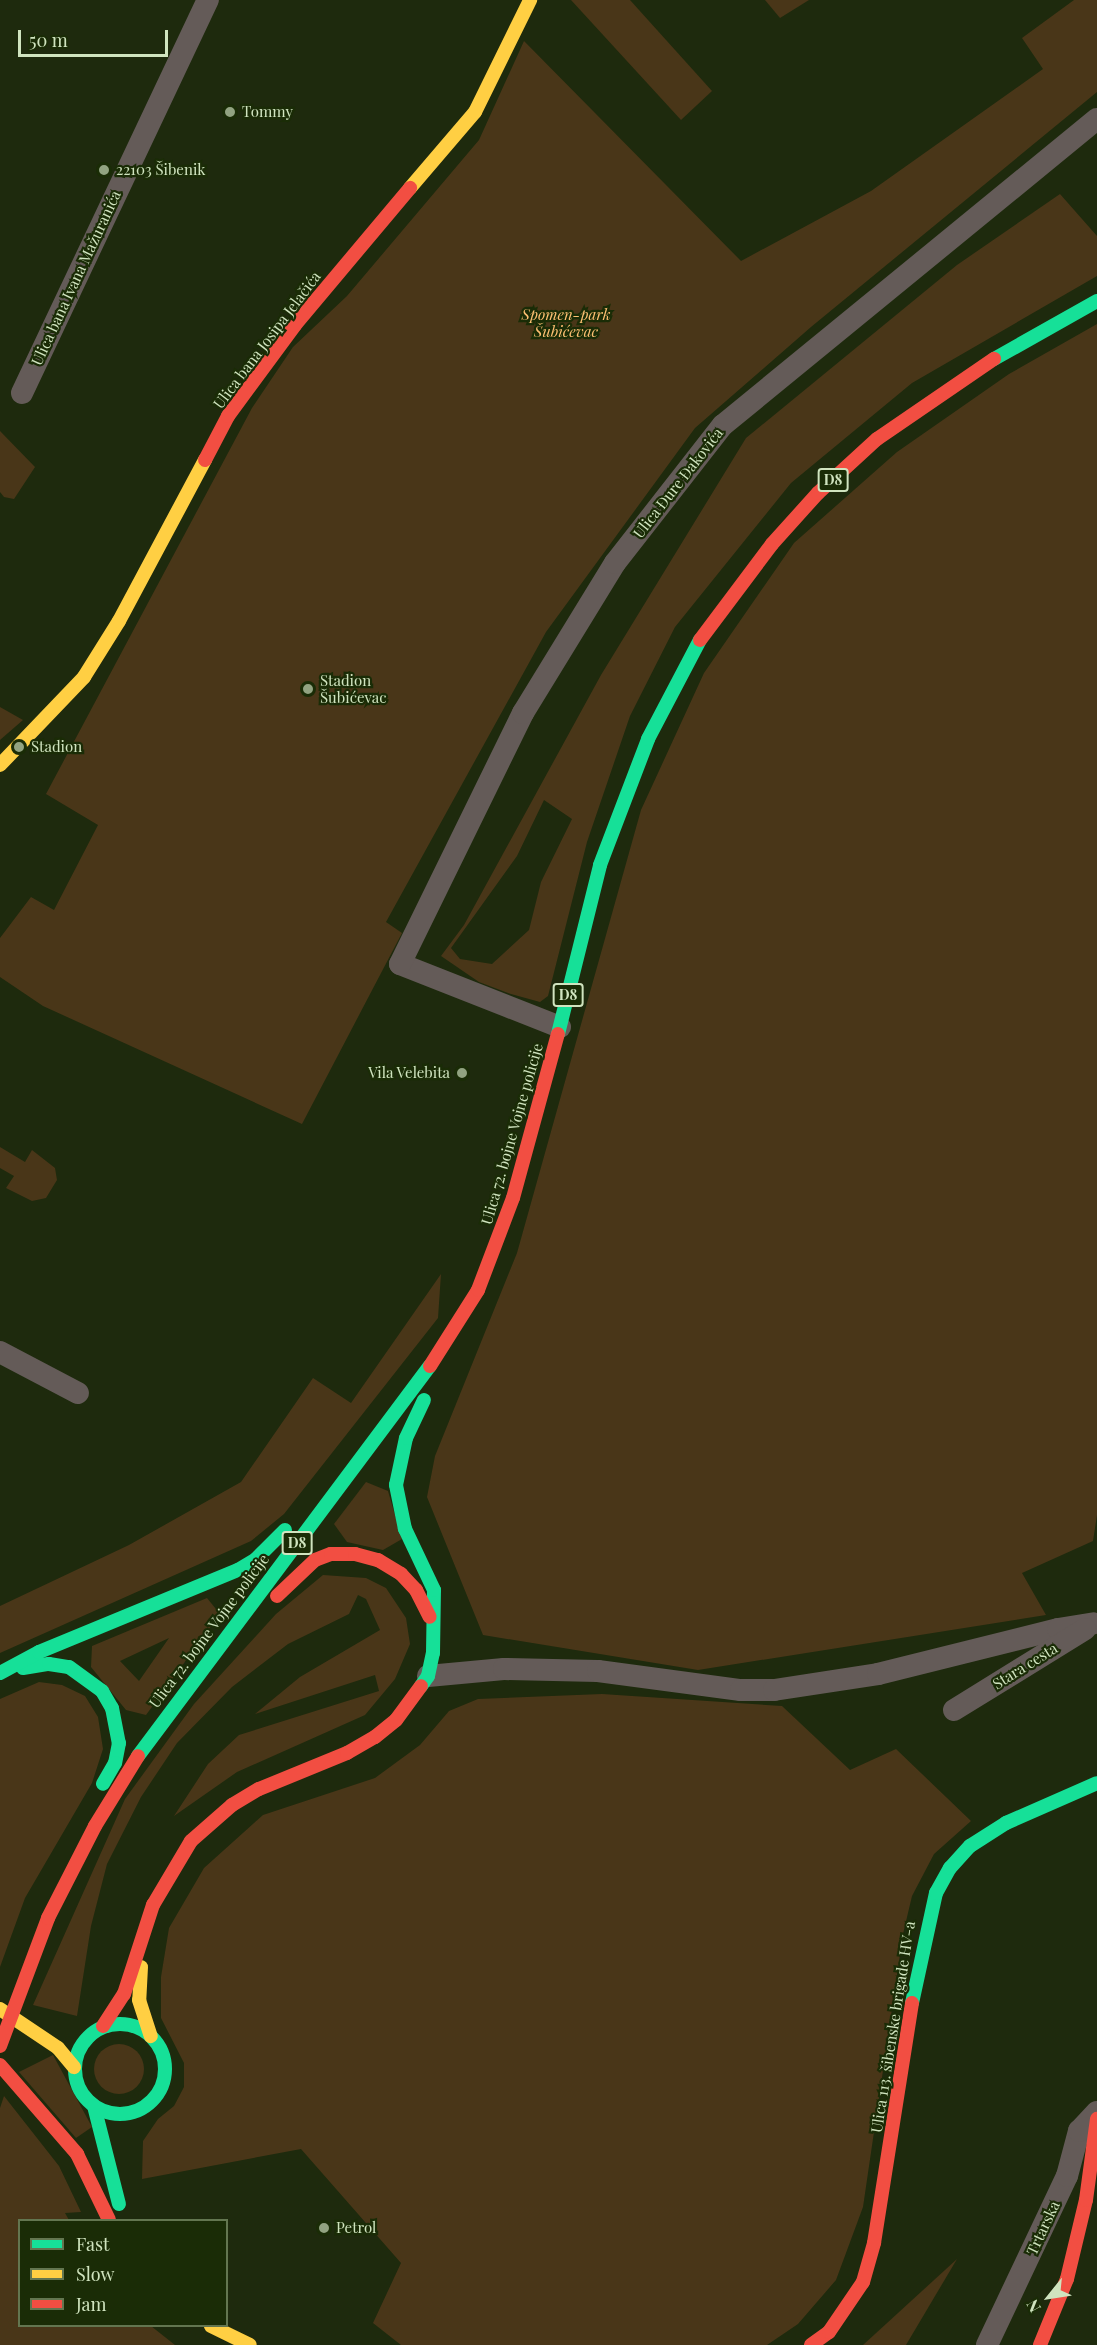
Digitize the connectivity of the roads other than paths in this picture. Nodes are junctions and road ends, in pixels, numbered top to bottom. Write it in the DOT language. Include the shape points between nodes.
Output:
graph roads {
  1 [pos="208,0"];
  2 [pos="530,0"];
  3 [pos="1097,119"];
  4 [pos="1097,301"];
  5 [pos="22,393"];
  6 [pos="0,765"];
  7 [pos="560,1027"];
  8 [pos="0,1352"];
  9 [pos="427,1371"];
  10 [pos="78,1393"];
  11 [pos="354,1471"];
  12 [pos="240,1615"];
  13 [pos="1095,1623"];
  14 [pos="434,1628"];
  15 [pos="3,1672"];
  16 [pos="428,1676"];
  17 [pos="954,1710"];
  18 [pos="1097,1783"];
  19 [pos="95,1826"];
  20 [pos="142,1941"];
  21 [pos="0,2009"];
  22 [pos="21,2020"];
  23 [pos="98,2029"];
  24 [pos="60,2030"];
  25 [pos="74,2033"];
  26 [pos="151,2036"];
  27 [pos="0,2046"];
  28 [pos="74,2067"];
  29 [pos="3,2068"];
  30 [pos="94,2106"];
  31 [pos="136,2111"];
  32 [pos="1097,2112"];
  33 [pos="1097,2119"];
  34 [pos="115,2187"];
  35 [pos="109,2219"];
  36 [pos="123,2219"];
  37 [pos="214,2327"];
  38 [pos="250,2345"];
  39 [pos="811,2345"];
  40 [pos="987,2345"];
  41 [pos="1040,2345"];
  1 -- 5 [label="street, Ulica bana Ivana Mažuranića"];
  2 -- 6 [label="main road, Ulica bana Josipa Jelačića" via="475,112 296,325 228,416 119,621 84,677 50,717"];
  3 -- 7 [label="street, Ulica Đure Đakovića" via="723,425 615,563 523,713 400,964"];
  4 -- 7 [label="main road, Ulica 72. bojne Vojne policije / D8" via="980,367 877,439 772,544 709,626 679,676 623,800 600,864"];
  7 -- 9 [label="main road, Ulica 72. bojne Vojne policije / D8" via="533,1131 493,1252 458,1327"];
  8 -- 10 [label="street"];
  9 -- 11 [label="main road, Ulica 72. bojne Vojne policije / D8"];
  9 -- 14 [label="main road" via="424,1399 406,1438 396,1485 405,1529 434,1590"];
  11 -- 12 [label="main road, Ulica 72. bojne Vojne policije / D8"];
  11 -- 15 [label="main road" via="323,1488 270,1547 238,1570 39,1652"];
  12 -- 14 [label="main road" via="277,1596 315,1560 331,1554 355,1554 378,1560 401,1574 416,1590"];
  12 -- 19 [label="main road, Ulica 72. bojne Vojne policije / D8" via="166,1715"];
  13 -- 16 [label="street" via="878,1674 774,1690 741,1690 598,1671 504,1669"];
  13 -- 17 [label="street, Stara cesta"];
  14 -- 16 [label="main road"];
  15 -- 19 [label="main road" via="49,1664 69,1666 102,1691 112,1708 119,1743 115,1763 96,1802"];
  16 -- 20 [label="main road" via="396,1720 375,1737 347,1753 259,1789 209,1823 168,1874"];
  18 -- 39 [label="main road, Ulica 113. šibenske brigade HV-a" via="1006,1823 970,1846 950,1868 936,1893 919,1962 874,2243 863,2282 846,2312"];
  19 -- 27 [label="main road, Ulica 72. bojne Vojne policije / D8" via="48,1918"];
  20 -- 23 [label="main road" via="117,2009"];
  20 -- 26 [label="main road" via="138,2000"];
  21 -- 22 [label="main road"];
  22 -- 24 [label="main road"];
  22 -- 28 [label="main road" via="58,2048"];
  23 -- 25 [label="main road"];
  23 -- 26 [label="main road" via="132,2025"];
  23 -- 28 [label="main road" via="78,2050"];
  26 -- 31 [label="main road" via="161,2050 164,2078 154,2098"];
  28 -- 30 [label="main road" via="79,2090"];
  29 -- 35 [label="main road" via="77,2154"];
  30 -- 31 [label="main road" via="116,2114"];
  30 -- 34 [label="main road"];
  31 -- 34 [label="main road" via="123,2139"];
  32 -- 40 [label="street, Trtarska" via="1079,2131 1067,2176"];
  33 -- 41 [label="main road" via="1086,2200 1067,2279"];
  34 -- 36 [label="main road"];
  37 -- 38 [label="main road"];
}
